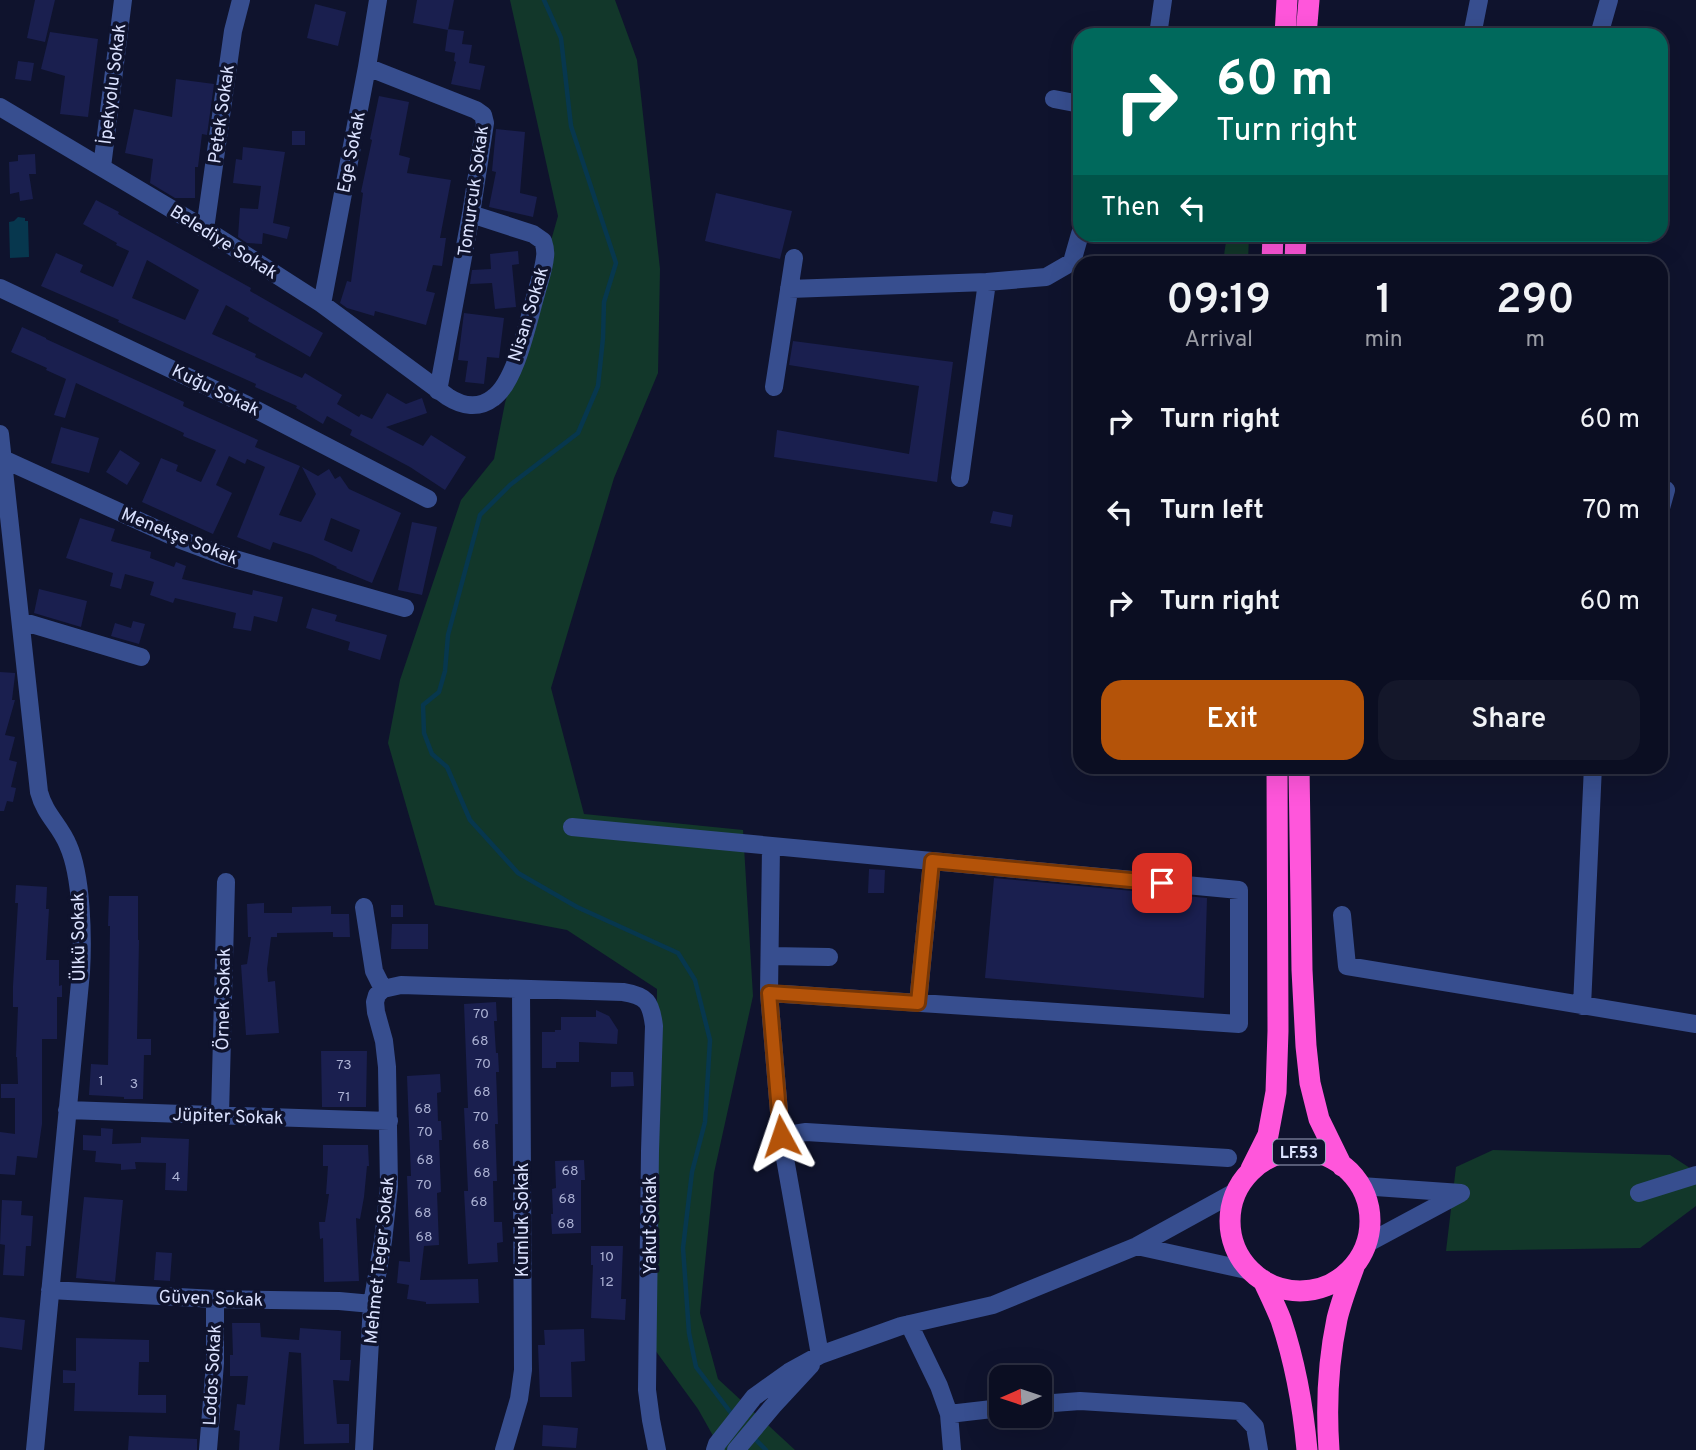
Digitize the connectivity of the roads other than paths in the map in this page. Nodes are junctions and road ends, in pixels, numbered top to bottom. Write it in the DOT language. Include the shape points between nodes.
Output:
graph roads {
  1 [pos="123,0"];
  2 [pos="241,0"];
  3 [pos="378,0"];
  4 [pos="1163,0"];
  5 [pos="1287,0"];
  6 [pos="1310,0"];
  7 [pos="1479,0"];
  8 [pos="1609,0"];
  9 [pos="1159,28"];
  10 [pos="1285,28"];
  11 [pos="1307,28"];
  12 [pos="1473,28"];
  13 [pos="1601,28"];
  14 [pos="367,68"];
  15 [pos="1054,99"];
  16 [pos="1073,103"];
  17 [pos="0,107"];
  18 [pos="102,167"];
  19 [pos="471,215"];
  20 [pos="205,229"];
  21 [pos="794,258"];
  22 [pos="1073,258"];
  23 [pos="987,282"];
  24 [pos="0,288"];
  25 [pos="789,289"];
  26 [pos="321,304"];
  27 [pos="774,387"];
  28 [pos="438,391"];
  29 [pos="0,434"];
  30 [pos="3,459"];
  31 [pos="960,478"];
  32 [pos="428,499"];
  33 [pos="405,607"];
  34 [pos="21,621"];
  35 [pos="141,657"];
  36 [pos="1277,774"];
  37 [pos="1299,774"];
  38 [pos="1593,774"];
  39 [pos="572,828"];
  40 [pos="771,846"];
  41 [pos="932,861"];
  42 [pos="226,882"];
  43 [pos="364,907"];
  44 [pos="1342,915"];
  45 [pos="770,956"];
  46 [pos="829,957"];
  47 [pos="383,989"];
  48 [pos="521,989"];
  49 [pos="769,993"];
  50 [pos="918,1003"];
  51 [pos="1582,1006"];
  52 [pos="1696,1024"];
  53 [pos="67,1110"];
  54 [pos="220,1115"];
  55 [pos="389,1121"];
  56 [pos="781,1136"];
  57 [pos="1228,1158"];
  58 [pos="1342,1166"];
  59 [pos="1249,1173"];
  60 [pos="1696,1175"];
  61 [pos="1361,1186"];
  62 [pos="1237,1191"];
  63 [pos="1639,1193"];
  64 [pos="1366,1244"];
  65 [pos="1137,1246"];
  66 [pos="1354,1265"];
  67 [pos="1257,1276"];
  68 [pos="50,1290"];
  69 [pos="215,1299"];
  70 [pos="372,1304"];
  71 [pos="909,1324"];
  72 [pos="820,1355"];
  73 [pos="1052,1404"];
  74 [pos="989,1409"];
  75 [pos="949,1414"];
  76 [pos="716,1447"];
  77 [pos="35,1450"];
  78 [pos="208,1450"];
  79 [pos="364,1450"];
  80 [pos="504,1450"];
  81 [pos="657,1450"];
  82 [pos="737,1450"];
  83 [pos="952,1450"];
  84 [pos="1259,1450"];
  85 [pos="1307,1450"];
  86 [pos="1329,1450"];
  1 -- 18 [label="street, İpekyolu Sokak"];
  2 -- 20 [label="street, Petek Sokak"];
  3 -- 14 [label="street, Ege Sokak"];
  4 -- 9 [label="street"];
  5 -- 10 [label="highway"];
  6 -- 11 [label="highway"];
  7 -- 12 [label="street"];
  8 -- 13 [label="street"];
  14 -- 19 [label="street, Tomurcuk Sokak" via="483,115 485,128"];
  14 -- 26 [label="street, Ege Sokak"];
  15 -- 16 [label="street"];
  17 -- 18 [label="street, Belediye Sokak"];
  18 -- 20 [label="street, Belediye Sokak"];
  19 -- 28 [label="street, Tomurcuk Sokak"];
  19 -- 28 [label="street, Nisan Sokak" via="537,236 544,245 545,260 517,356 499,394 472,405"];
  20 -- 26 [label="street, Belediye Sokak"];
  21 -- 25 [label="street"];
  22 -- 23 [label="street" via="1045,277"];
  23 -- 25 [label="street"];
  23 -- 31 [label="street"];
  24 -- 32 [label="street, Kuğu Sokak" via="247,405"];
  25 -- 27 [label="street"];
  26 -- 28 [label="street, Belediye Sokak"];
  29 -- 30 [label="street, Ülkü Sokak"];
  30 -- 33 [label="street, Menekşe Sokak" via="224,556"];
  30 -- 34 [label="street, Ülkü Sokak"];
  34 -- 35 [label="street"];
  34 -- 53 [label="street, Ülkü Sokak" via="40,792 71,852 77,880 81,972"];
  36 -- 59 [label="highway, LF.53" via="1276,1091 1268,1135"];
  37 -- 58 [label="highway, LF.53" via="1301,970 1310,1083 1319,1119"];
  38 -- 51 [label="street"];
  39 -- 40 [label="street"];
  40 -- 41 [label="street"];
  40 -- 45 [label="street"];
  41 -- 50 [label="street"];
  41 -- 50 [label="street" via="1239,890 1239,1024"];
  42 -- 54 [label="street, Örnek Sokak"];
  43 -- 47 [label="street" via="374,971"];
  44 -- 51 [label="street" via="1347,966"];
  45 -- 46 [label="street"];
  45 -- 49 [label="street"];
  47 -- 48 [label="street" via="401,985"];
  47 -- 55 [label="street, Mehmet Teger Sokak" via="375,1002 386,1055"];
  48 -- 80 [label="street, Kumluk Sokak" via="523,1370"];
  48 -- 81 [label="street, Yakut Sokak" via="637,994 652,1011 648,1390"];
  49 -- 50 [label="street"];
  49 -- 56 [label="street"];
  51 -- 52 [label="street"];
  53 -- 54 [label="street, Jüpiter Sokak"];
  53 -- 68 [label="street, Ülkü Sokak"];
  54 -- 55 [label="street, Jüpiter Sokak"];
  55 -- 70 [label="street, Mehmet Teger Sokak" via="388,1203"];
  56 -- 57 [label="street" via="806,1132"];
  56 -- 72 [label="street"];
  58 -- 59 [label="highway, LF.53" via="1314,1152 1290,1151 1267,1158"];
  58 -- 61 [label="highway, LF.53"];
  59 -- 62 [label="highway, LF.53"];
  60 -- 63 [label="street"];
  61 -- 64 [label="highway, LF.53" via="1370,1225"];
  61 -- 64 [label="street" via="1461,1193"];
  62 -- 65 [label="street"];
  62 -- 67 [label="highway, LF.53" via="1231,1233 1238,1254"];
  64 -- 66 [label="highway, LF.53"];
  65 -- 67 [label="street"];
  65 -- 71 [label="street" via="993,1305"];
  66 -- 67 [label="highway, LF.53" via="1321,1288 1301,1291 1281,1289"];
  66 -- 86 [label="highway, LF.53" via="1330,1357"];
  67 -- 85 [label="highway, LF.53" via="1280,1318 1294,1365"];
  68 -- 69 [label="street, Güven Sokak"];
  68 -- 77 [label="street, Ülkü Sokak"];
  69 -- 70 [label="street, Güven Sokak"];
  69 -- 78 [label="street, Lodos Sokak"];
  70 -- 79 [label="street, Mehmet Teger Sokak"];
  71 -- 72 [label="street"];
  71 -- 75 [label="street"];
  72 -- 76 [label="street" via="754,1396"];
  72 -- 82 [label="street"];
  73 -- 84 [label="street" via="1080,1401 1240,1411 1255,1427"];
  74 -- 75 [label="street"];
  75 -- 83 [label="street"];
}
